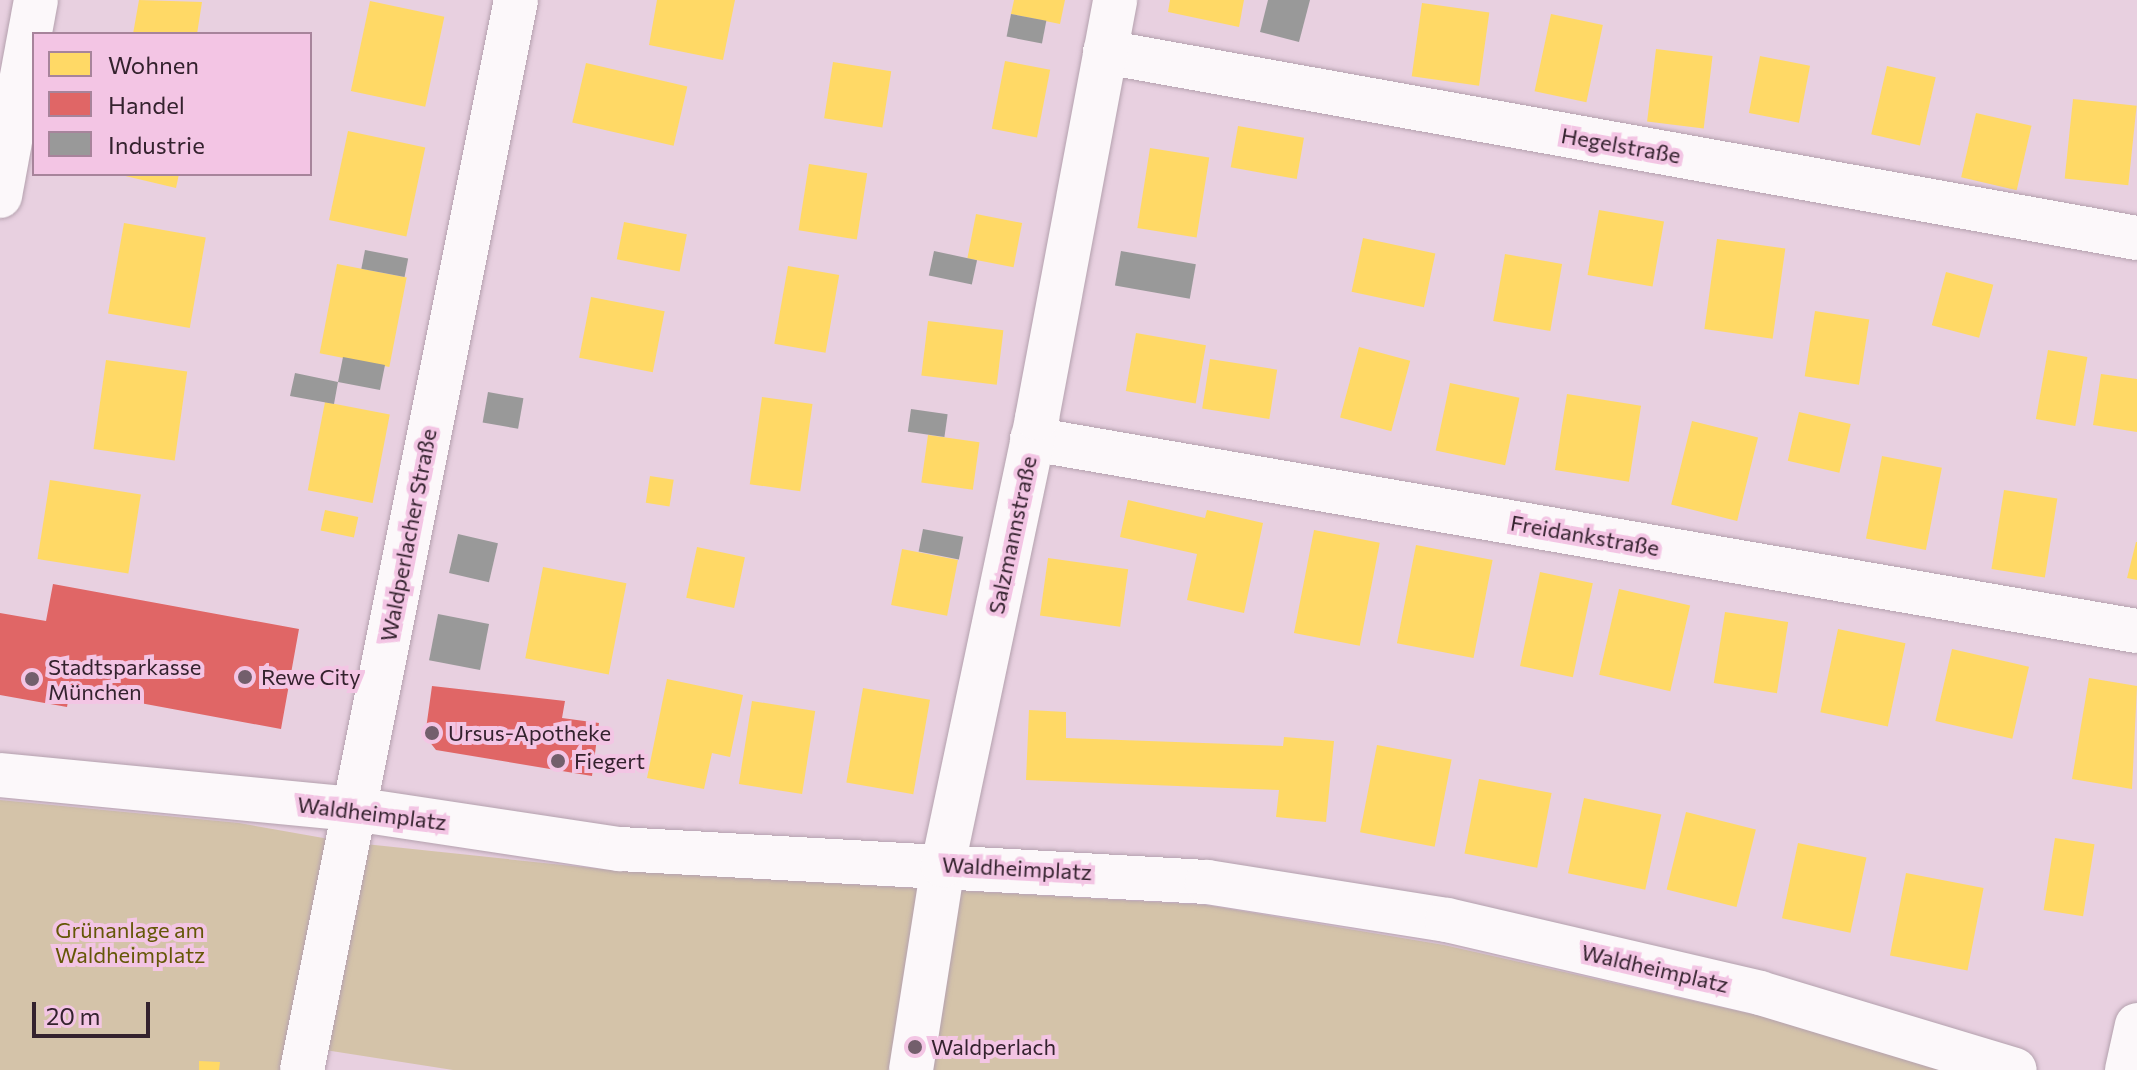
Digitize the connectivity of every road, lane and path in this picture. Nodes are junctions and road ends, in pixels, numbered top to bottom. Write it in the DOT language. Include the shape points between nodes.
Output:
graph roads {
  1 [pos="36,0"];
  2 [pos="516,0"];
  3 [pos="1115,0"];
  4 [pos="1105,52"];
  5 [pos="0,196"];
  6 [pos="2137,238"];
  7 [pos="1032,439"];
  8 [pos="2137,631"];
  9 [pos="0,775"];
  10 [pos="354,809"];
  11 [pos="943,865"];
  12 [pos="2137,1025"];
  13 [pos="302,1070"];
  14 [pos="911,1070"];
  15 [pos="2015,1070"];
  16 [pos="2127,1070"];
  1 -- 5 [label="street"];
  2 -- 10 [label="street, Waldperlacher Straße"];
  3 -- 4 [label="street, Salzmannstraße"];
  4 -- 6 [label="street, Hegelstraße"];
  4 -- 7 [label="street, Salzmannstraße"];
  7 -- 8 [label="street, Freidankstraße"];
  7 -- 11 [label="street, Salzmannstraße"];
  9 -- 10 [label="street, Waldheimplatz"];
  10 -- 11 [label="street, Waldheimplatz" via="620,849"];
  10 -- 13 [label="street, Waldperlacher Straße"];
  11 -- 14 [label="street, Salzmannstraße"];
  11 -- 15 [label="street, Waldheimplatz" via="1207,882 1447,920 1760,993"];
  12 -- 16 [label="street"];
}
